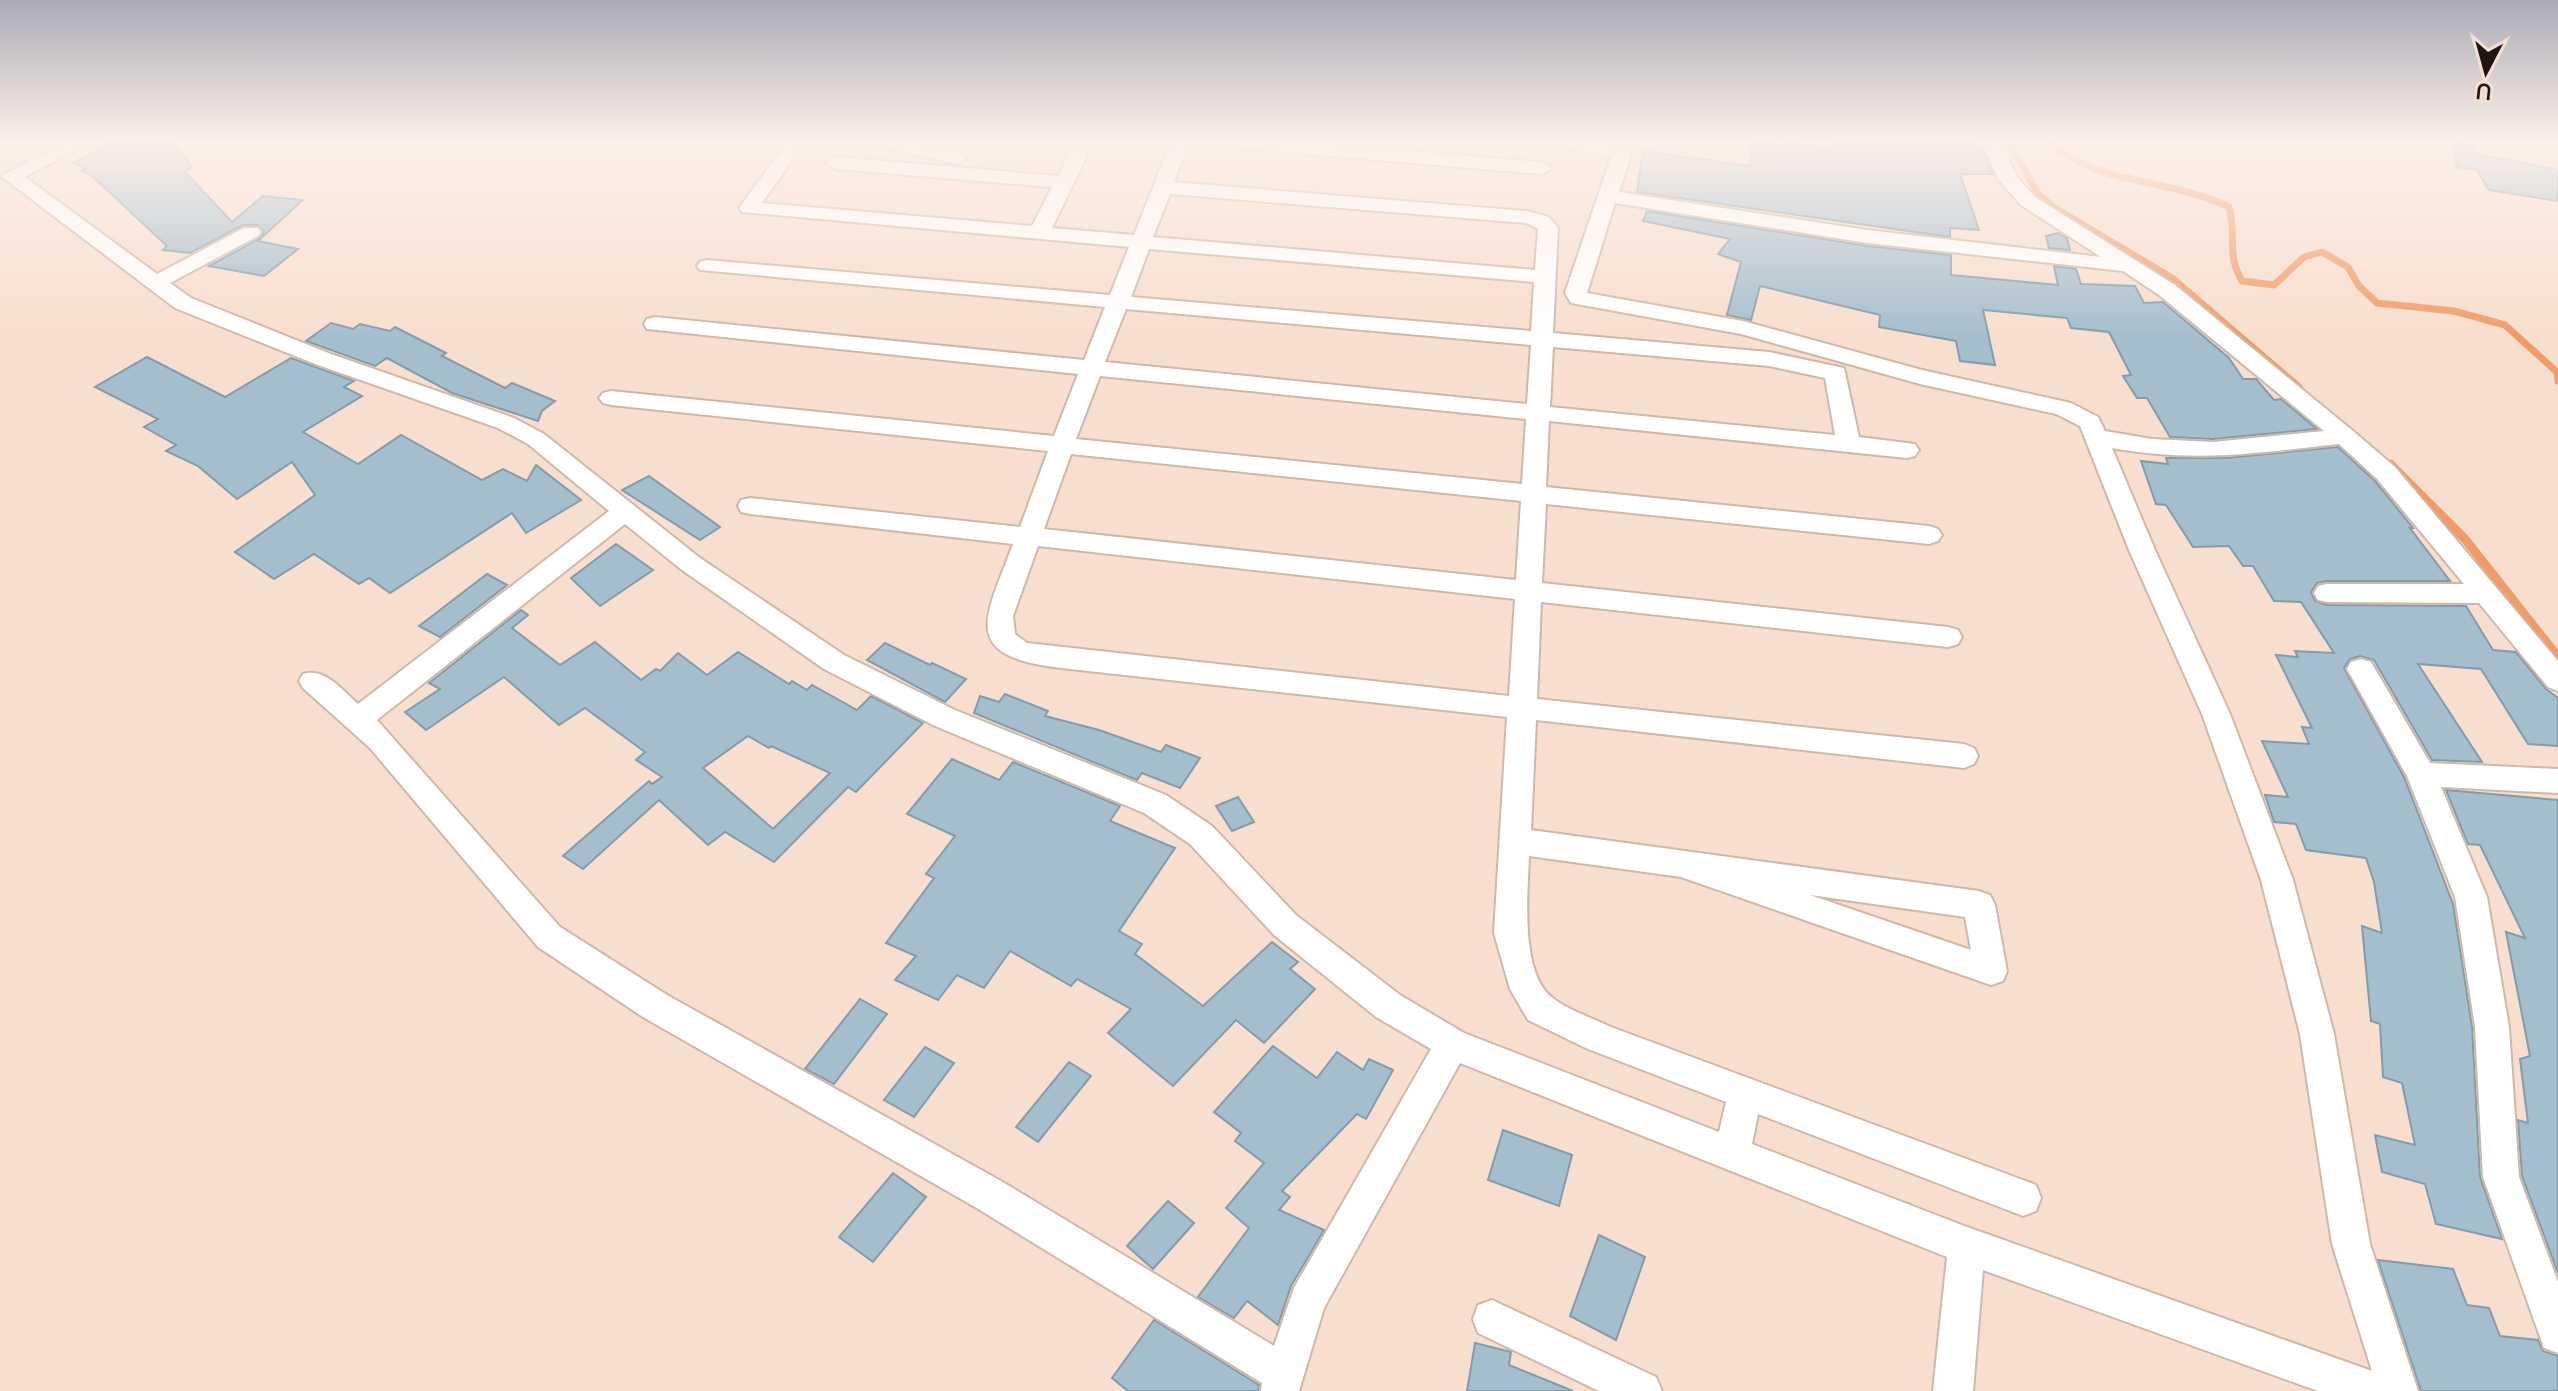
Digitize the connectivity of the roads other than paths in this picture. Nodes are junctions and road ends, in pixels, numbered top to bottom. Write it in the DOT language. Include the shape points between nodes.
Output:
graph roads {
  1 [pos="52,207"];
  2 [pos="750,207"];
  3 [pos="1052,207"];
  4 [pos="1154,207"];
  5 [pos="1404,207"];
  6 [pos="1606,207"];
  7 [pos="1675,207"];
  8 [pos="2037,207"];
  9 [pos="251,232"];
  10 [pos="1039,233"];
  11 [pos="1141,242"];
  12 [pos="2129,265"];
  13 [pos="707,266"];
  14 [pos="1545,277"];
  15 [pos="155,283"];
  16 [pos="1117,302"];
  17 [pos="655,324"];
  18 [pos="1542,339"];
  19 [pos="1092,368"];
  20 [pos="611,398"];
  21 [pos="1538,413"];
  22 [pos="2345,436"];
  23 [pos="2097,437"];
  24 [pos="1848,444"];
  25 [pos="1062,445"];
  26 [pos="1907,450"];
  27 [pos="1533,494"];
  28 [pos="750,506"];
  29 [pos="625,511"];
  30 [pos="1929,535"];
  31 [pos="1028,538"];
  32 [pos="1528,591"];
  33 [pos="2327,593"];
  34 [pos="2485,594"];
  35 [pos="1948,637"];
  36 [pos="2361,669"];
  37 [pos="2558,680"];
  38 [pos="313,681"];
  39 [pos="1522,706"];
  40 [pos="357,720"];
  41 [pos="1964,756"];
  42 [pos="2421,774"];
  43 [pos="2558,781"];
  44 [pos="1515,841"];
  45 [pos="1684,865"];
  46 [pos="1452,1044"];
  47 [pos="1745,1093"];
  48 [pos="1732,1156"];
  49 [pos="2023,1198"];
  50 [pos="1967,1246"];
  51 [pos="1492,1319"];
  52 [pos="2558,1334"];
  53 [pos="1282,1383"];
  54 [pos="1642,1391"];
  55 [pos="1953,1391"];
  56 [pos="2373,1391"];
  57 [pos="2398,1391"];
  1 -- 15 [label="street"];
  2 -- 10 [label="street"];
  3 -- 10 [label="street"];
  4 -- 11 [label="street"];
  5 -- 14 [label="street" via="1542,221 1548,228"];
  6 -- 23 [label="street" via="1576,293 1579,298 1743,328 1920,377 2063,408 2090,422"];
  7 -- 12 [label="street" via="2006,256"];
  8 -- 12 [label="street"];
  9 -- 15 [label="street"];
  10 -- 11 [label="street"];
  11 -- 14 [label="street"];
  11 -- 16 [label="street"];
  12 -- 22 [label="street"];
  13 -- 16 [label="street"];
  14 -- 18 [label="street"];
  15 -- 29 [label="street" via="214,317 506,423 536,439"];
  16 -- 18 [label="street"];
  16 -- 19 [label="street"];
  17 -- 19 [label="street"];
  18 -- 21 [label="street"];
  18 -- 24 [label="street" via="1769,359 1836,373"];
  19 -- 21 [label="street"];
  19 -- 25 [label="street"];
  20 -- 25 [label="street"];
  21 -- 24 [label="street"];
  21 -- 27 [label="street"];
  22 -- 23 [label="street" via="2213,450"];
  22 -- 34 [label="street" via="2386,473"];
  23 -- 57 [label="street" via="2216,714 2277,880 2317,1034 2351,1244"];
  24 -- 26 [label="street"];
  25 -- 27 [label="street"];
  25 -- 31 [label="street"];
  27 -- 30 [label="street"];
  27 -- 32 [label="street"];
  28 -- 31 [label="street"];
  29 -- 40 [label="street"];
  29 -- 46 [label="street" via="691,564 834,662 945,718 1155,804 1201,835 1285,925 1388,1006"];
  31 -- 32 [label="street"];
  31 -- 39 [label="street" via="998,628 1003,639 1023,652"];
  32 -- 35 [label="street"];
  32 -- 39 [label="street"];
  33 -- 34 [label="street"];
  34 -- 37 [label="street"];
  36 -- 42 [label="street"];
  38 -- 40 [label="street"];
  39 -- 41 [label="street"];
  39 -- 44 [label="street"];
  40 -- 53 [label="street" via="549,937 655,1006 988,1194"];
  42 -- 43 [label="street"];
  42 -- 52 [label="street" via="2471,897 2492,1027 2501,1177"];
  44 -- 45 [label="street"];
  44 -- 47 [label="street" via="1510,933 1522,979 1540,1009 1600,1038"];
  45 -- 45 [label="street" via="1859,925 1991,971 1979,905"];
  46 -- 48 [label="street"];
  46 -- 53 [label="street" via="1307,1301"];
  47 -- 48 [label="street"];
  47 -- 49 [label="street"];
  48 -- 50 [label="street"];
  50 -- 55 [label="street"];
  50 -- 56 [label="street"];
  51 -- 54 [label="street"];
}
